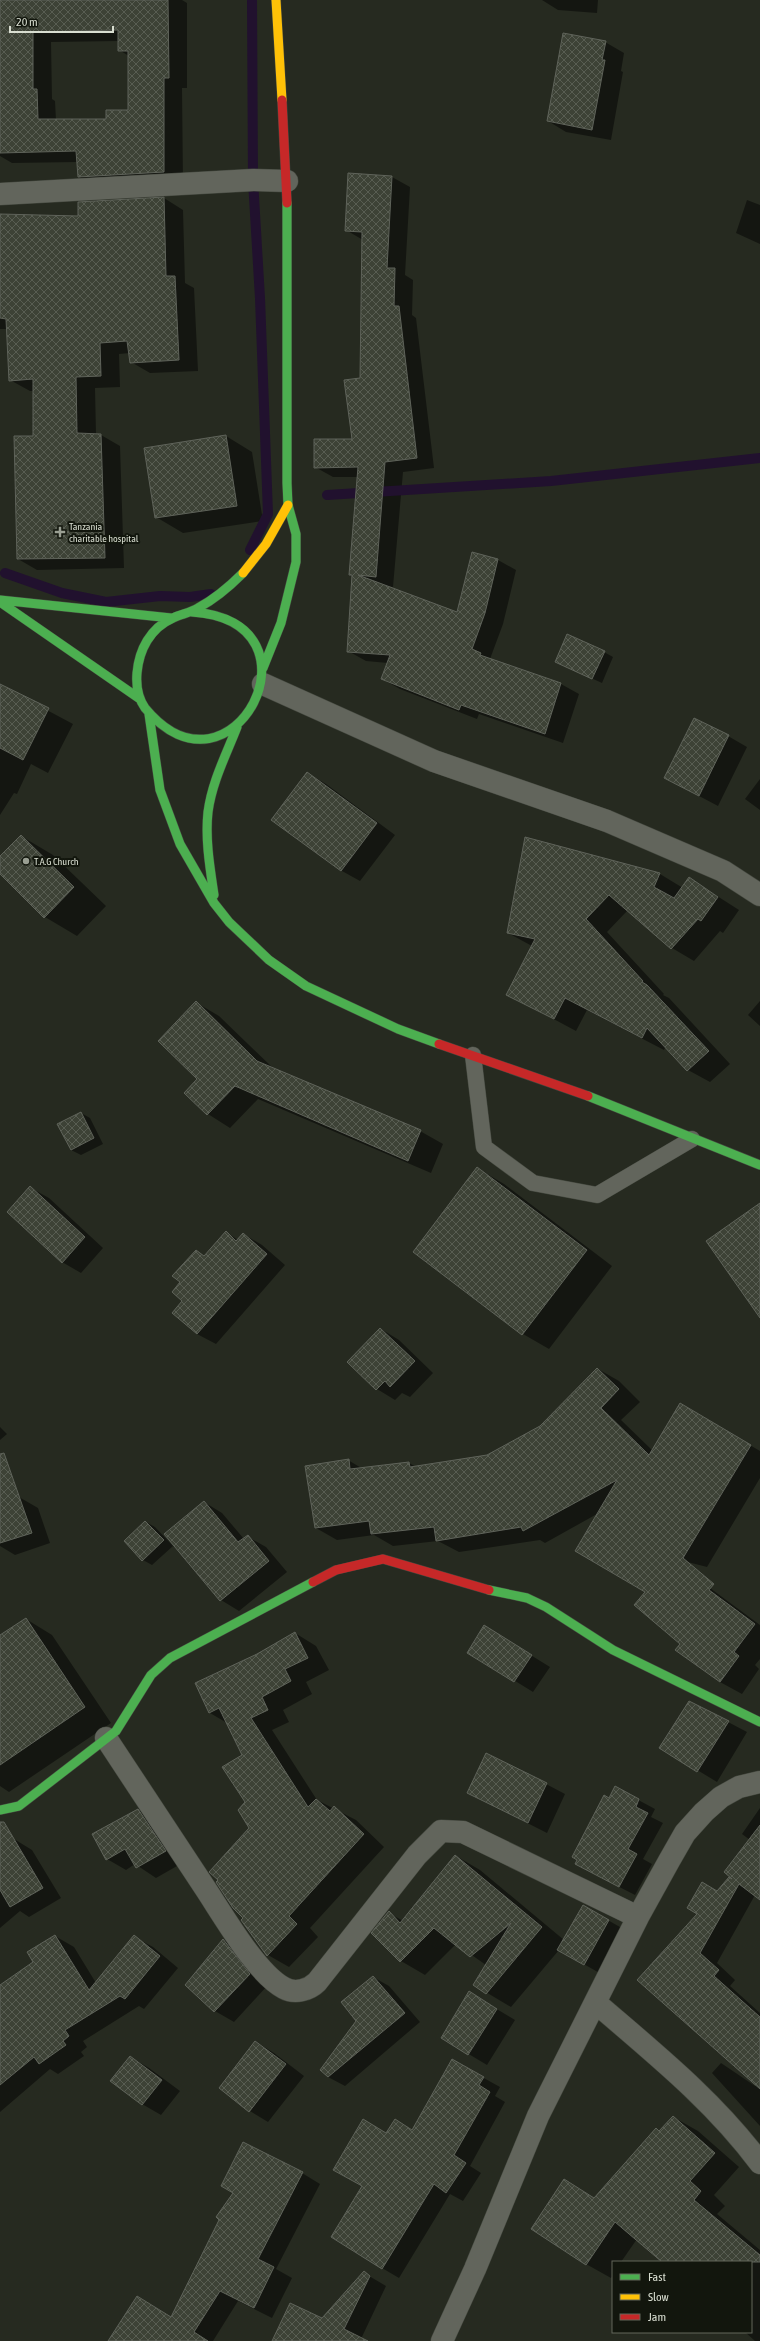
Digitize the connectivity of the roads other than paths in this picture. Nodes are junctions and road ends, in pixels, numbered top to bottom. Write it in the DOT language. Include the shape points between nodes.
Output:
graph roads {
  1 [pos="276,0"];
  2 [pos="287,181"];
  3 [pos="0,194"];
  4 [pos="288,505"];
  5 [pos="0,601"];
  6 [pos="192,612"];
  7 [pos="171,618"];
  8 [pos="263,676"];
  9 [pos="140,699"];
  10 [pos="149,714"];
  11 [pos="237,727"];
  12 [pos="760,895"];
  13 [pos="214,902"];
  14 [pos="473,1055"];
  15 [pos="692,1138"];
  16 [pos="760,1165"];
  17 [pos="760,1722"];
  18 [pos="106,1738"];
  19 [pos="760,1782"];
  20 [pos="0,1810"];
  21 [pos="638,1917"];
  22 [pos="596,2003"];
  23 [pos="760,2162"];
  24 [pos="442,2341"];
  1 -- 2 [label="street"];
  2 -- 3 [label="street" via="253,180"];
  2 -- 4 [label="street"];
  4 -- 6 [label="street" via="257,558 221,592"];
  4 -- 8 [label="street" via="296,534 296,562 281,623"];
  5 -- 7 [label="street"];
  5 -- 9 [label="street"];
  6 -- 7 [label="street"];
  6 -- 8 [label="street" via="212,613 231,620 246,632 257,648"];
  7 -- 9 [label="street" via="156,629 144,644 136,681"];
  8 -- 11 [label="street" via="258,700 249,715"];
  8 -- 12 [label="street" via="434,761 608,821 722,871"];
  9 -- 10 [label="street"];
  10 -- 11 [label="street" via="161,726 175,734 191,738 207,739"];
  10 -- 13 [label="street" via="160,790 180,844"];
  11 -- 13 [label="street" via="215,780 210,801 207,833"];
  13 -- 14 [label="street" via="229,922 269,960 306,986 398,1029"];
  14 -- 15 [label="street" via="602,1101"];
  14 -- 15 [label="lane" via="484,1147 533,1183 597,1195"];
  15 -- 16 [label="street"];
  17 -- 18 [label="street" via="613,1650 546,1607 527,1598 465,1584 383,1559 336,1570 156,1667 147,1678 123,1723"];
  18 -- 20 [label="street" via="19,1806"];
  18 -- 21 [label="street" via="246,1950 276,1983 285,1989 308,1989 317,1982 417,1855 445,1830 463,1832"];
  19 -- 21 [label="street" via="739,1787 721,1797 685,1833"];
  21 -- 22 [label="street"];
  22 -- 23 [label="street" via="680,2074 741,2137"];
  22 -- 24 [label="street" via="538,2116 475,2269"];
}
